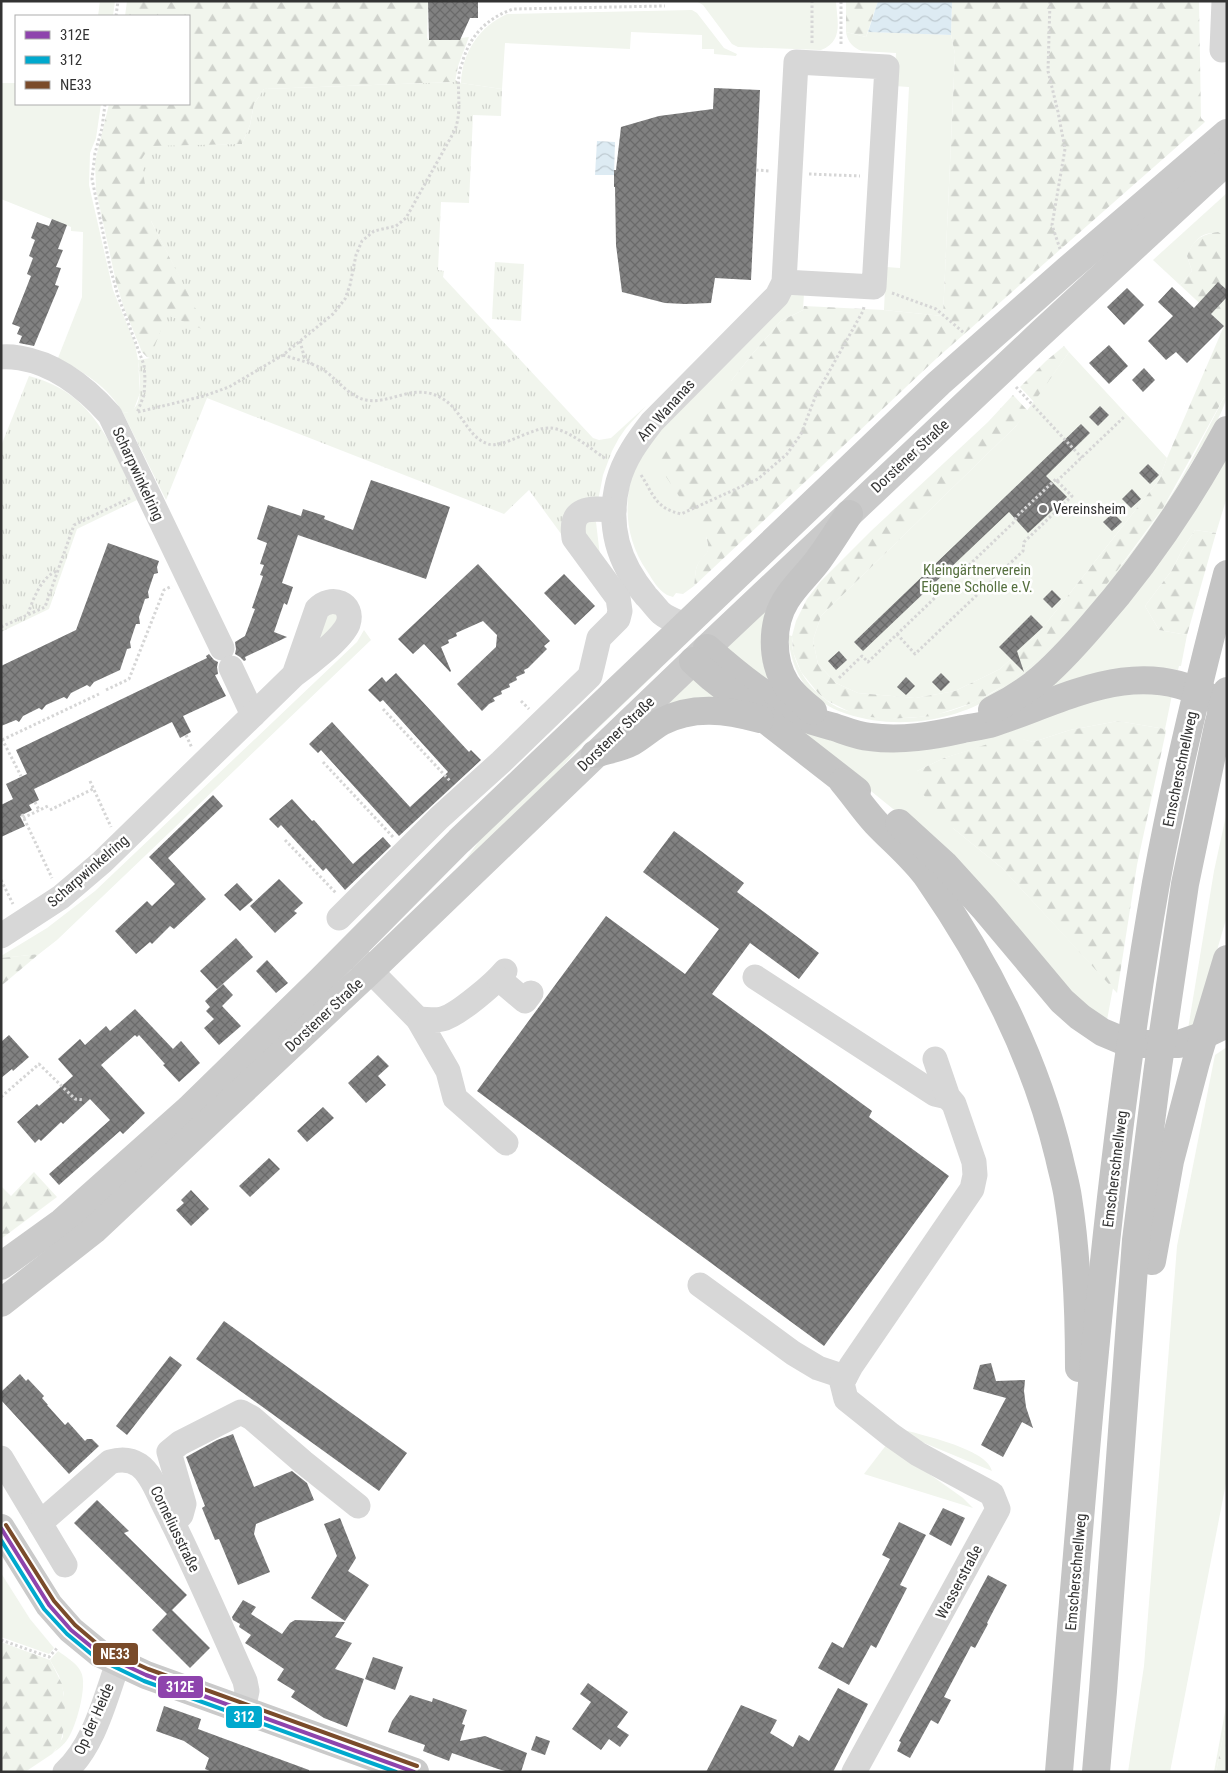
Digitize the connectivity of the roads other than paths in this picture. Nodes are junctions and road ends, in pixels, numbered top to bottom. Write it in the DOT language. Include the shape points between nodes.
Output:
graph roads {
  1 [pos="1224,1"];
  2 [pos="1222,50"];
  3 [pos="1227,133"];
  4 [pos="1227,161"];
  5 [pos="784,282"];
  6 [pos="1,357"];
  7 [pos="1227,430"];
  8 [pos="614,510"];
  9 [pos="848,514"];
  10 [pos="1227,574"];
  11 [pos="673,626"];
  12 [pos="700,655"];
  13 [pos="294,674"];
  14 [pos="1227,691"];
  15 [pos="253,715"];
  16 [pos="1222,719"];
  17 [pos="766,721"];
  18 [pos="834,727"];
  19 [pos="938,735"];
  20 [pos="595,754"];
  21 [pos="843,782"];
  22 [pos="344,913"];
  23 [pos="1,936"];
  24 [pos="350,950"];
  25 [pos="1227,959"];
  26 [pos="370,971"];
  27 [pos="756,977"];
  28 [pos="531,993"];
  29 [pos="418,1019"];
  30 [pos="1218,1022"];
  31 [pos="935,1059"];
  32 [pos="948,1097"];
  33 [pos="506,1142"];
  34 [pos="1,1266"];
  35 [pos="700,1284"];
  36 [pos="1,1303"];
  37 [pos="845,1377"];
  38 [pos="1,1458"];
  39 [pos="1120,1462"];
  40 [pos="358,1506"];
  41 [pos="40,1523"];
  42 [pos="173,1523"];
  43 [pos="1,1528"];
  44 [pos="65,1565"];
  45 [pos="1075,1572"];
  46 [pos="118,1663"];
  47 [pos="243,1710"];
  48 [pos="65,1772"];
  49 [pos="415,1772"];
  50 [pos="854,1772"];
  51 [pos="1059,1772"];
  52 [pos="1096,1772"];
  1 -- 2 [label="street"];
  3 -- 11 [label="main road, Dorstener Straße" via="978,349"];
  4 -- 9 [label="main road, Dorstener Straße"];
  5 -- 5 [label="street" via="796,62 887,68 881,176 869,287"];
  5 -- 8 [label="street, Am Wananas" via="777,296 652,422 636,443 618,482"];
  6 -- 15 [label="street, Scharpwinkelring" via="35,360 58,370 110,415"];
  7 -- 19 [label="highway" via="1166,532 1114,600 1074,645 1034,684 979,718"];
  8 -- 11 [label="street, Am Wananas" via="614,530 632,579"];
  8 -- 22 [label="street" via="584,510 575,517 572,526 574,538 621,605 618,619 599,638 590,676"];
  9 -- 12 [label="main road, Dorstener Straße"];
  9 -- 18 [label="highway" via="819,559 785,601 775,638 777,662 786,684 802,702"];
  10 -- 45 [label="highway, Emscherschnellweg" via="1200,673 1157,881 1133,1029 1107,1237"];
  11 -- 12 [label="main road"];
  11 -- 24 [label="main road, Dorstener Straße"];
  12 -- 17 [label="highway"];
  12 -- 18 [label="highway" via="726,665 793,712"];
  12 -- 20 [label="main road, Dorstener Straße"];
  13 -- 15 [label="street, Scharpwinkelring"];
  14 -- 16 [label="highway"];
  15 -- 23 [label="street, Scharpwinkelring" via="120,845 61,897"];
  16 -- 19 [label="highway" via="1212,698 1191,688 1160,680 1136,679 1108,683 1059,698 992,724"];
  16 -- 39 [label="highway" via="1185,884 1158,1067 1136,1240"];
  17 -- 20 [label="highway" via="725,711 685,713 660,723 631,742"];
  17 -- 21 [label="highway"];
  18 -- 19 [label="highway" via="869,738 906,739"];
  20 -- 26 [label="main road, Dorstener Straße"];
  21 -- 30 [label="highway" via="884,810 944,864 1080,1018 1102,1032 1139,1044 1179,1044 1202,1036"];
  21 -- 45 [label="highway" via="874,821 926,876 955,919 1003,1003 1050,1121 1068,1196 1078,1305"];
  24 -- 26 [label="street"];
  24 -- 34 [label="main road, Dorstener Straße" via="143,1151 62,1222"];
  25 -- 30 [label="highway"];
  26 -- 29 [label="street"];
  26 -- 36 [label="main road, Dorstener Straße" via="94,1230"];
  27 -- 32 [label="street" via="935,1094"];
  28 -- 29 [label="street" via="525,1001 502,975 467,1005 443,1019"];
  29 -- 33 [label="street" via="448,1071 455,1098"];
  30 -- 39 [label="highway" via="1196,1062 1170,1161 1154,1244 1135,1404"];
  31 -- 32 [label="street"];
  32 -- 37 [label="street" via="954,1104 974,1162 972,1189"];
  35 -- 37 [label="street" via="793,1353 818,1368"];
  37 -- 50 [label="street, Wasserstraße" via="842,1383 846,1399 918,1454 992,1494 998,1508"];
  38 -- 41 [label="street"];
  39 -- 52 [label="highway"];
  40 -- 42 [label="street" via="241,1412 180,1443 169,1452 184,1504 181,1515"];
  41 -- 42 [label="street, Corneliusstraße" via="110,1462 130,1460 147,1473"];
  41 -- 44 [label="street"];
  42 -- 47 [label="street, Corneliusstraße" via="245,1681 247,1691"];
  43 -- 46 [label="main road" via="49,1605 71,1630 99,1653"];
  45 -- 51 [label="highway, Emscherschnellweg"];
  46 -- 47 [label="main road"];
  46 -- 48 [label="street, Op der Heide" via="90,1737 74,1764"];
  47 -- 49 [label="main road"];
}
